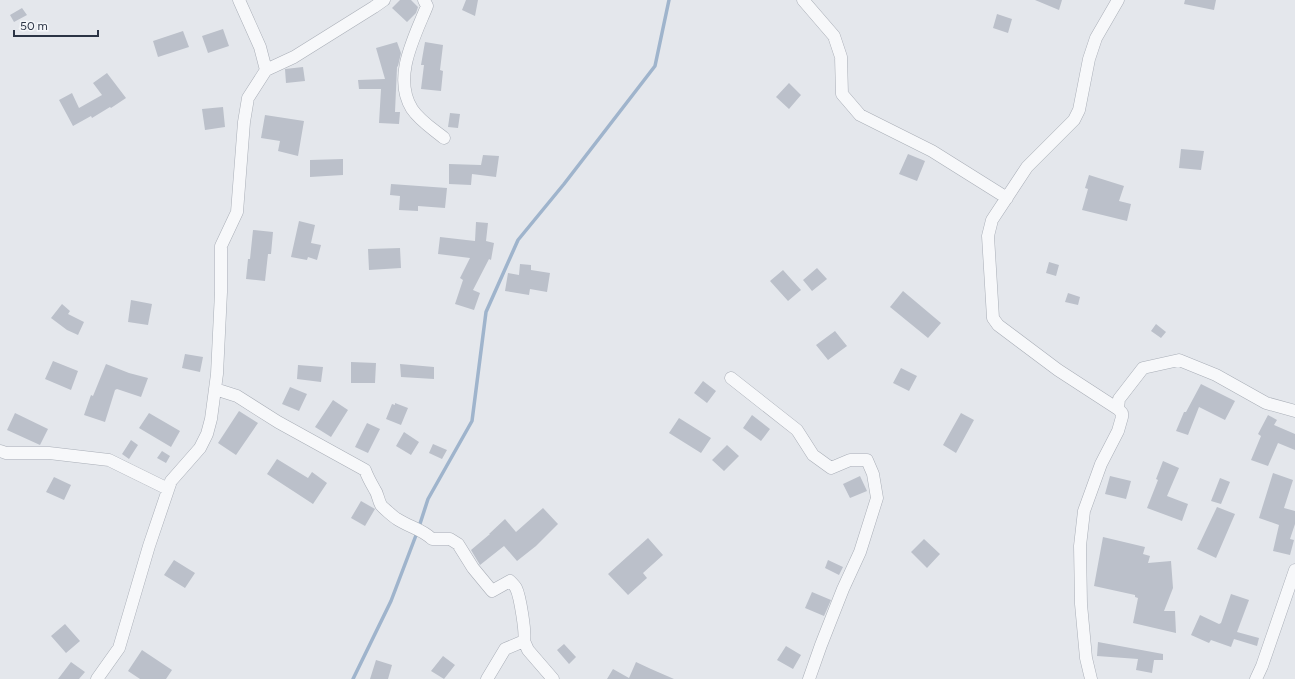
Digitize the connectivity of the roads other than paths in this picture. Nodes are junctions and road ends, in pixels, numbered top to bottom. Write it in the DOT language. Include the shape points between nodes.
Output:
graph roads {
  1 [pos="240,0"];
  2 [pos="384,0"];
  3 [pos="424,0"];
  4 [pos="803,0"];
  5 [pos="1118,0"];
  6 [pos="266,70"];
  7 [pos="444,138"];
  8 [pos="1007,198"];
  9 [pos="731,378"];
  10 [pos="215,389"];
  11 [pos="1118,409"];
  12 [pos="1295,411"];
  13 [pos="0,451"];
  14 [pos="168,489"];
  15 [pos="1295,570"];
  16 [pos="524,641"];
  17 [pos="97,679"];
  18 [pos="487,679"];
  19 [pos="553,679"];
  20 [pos="809,679"];
  21 [pos="1091,679"];
  22 [pos="1256,679"];
  1 -- 6 [label="street" via="260,47"];
  2 -- 6 [label="street" via="294,57"];
  3 -- 7 [label="street" via="427,6 409,55 404,74 405,85 412,108"];
  4 -- 8 [label="street" via="834,36 841,57 842,94 860,115 932,151"];
  5 -- 8 [label="street" via="1096,38 1079,110 1074,120 1027,167"];
  6 -- 10 [label="street" via="248,98 237,212 221,246"];
  8 -- 11 [label="street" via="992,220 988,236 993,318 998,325 1058,370"];
  9 -- 20 [label="street" via="797,430 813,454 831,468 850,460 867,460 873,474 878,498 860,552"];
  10 -- 14 [label="street" via="207,434 200,448 171,481"];
  10 -- 16 [label="street" via="237,396 365,470 383,508 395,518 426,533 432,539 450,539 458,544 492,591 510,581 517,590 523,618"];
  11 -- 12 [label="street" via="1119,399 1143,368 1179,360 1216,374 1266,404"];
  11 -- 21 [label="street" via="1122,417 1084,511 1080,546 1086,658"];
  13 -- 14 [label="street" via="49,453 109,460"];
  14 -- 17 [label="street" via="119,648"];
  15 -- 22 [label="street"];
  16 -- 18 [label="street" via="505,648"];
  16 -- 19 [label="street" via="528,650"];
}
